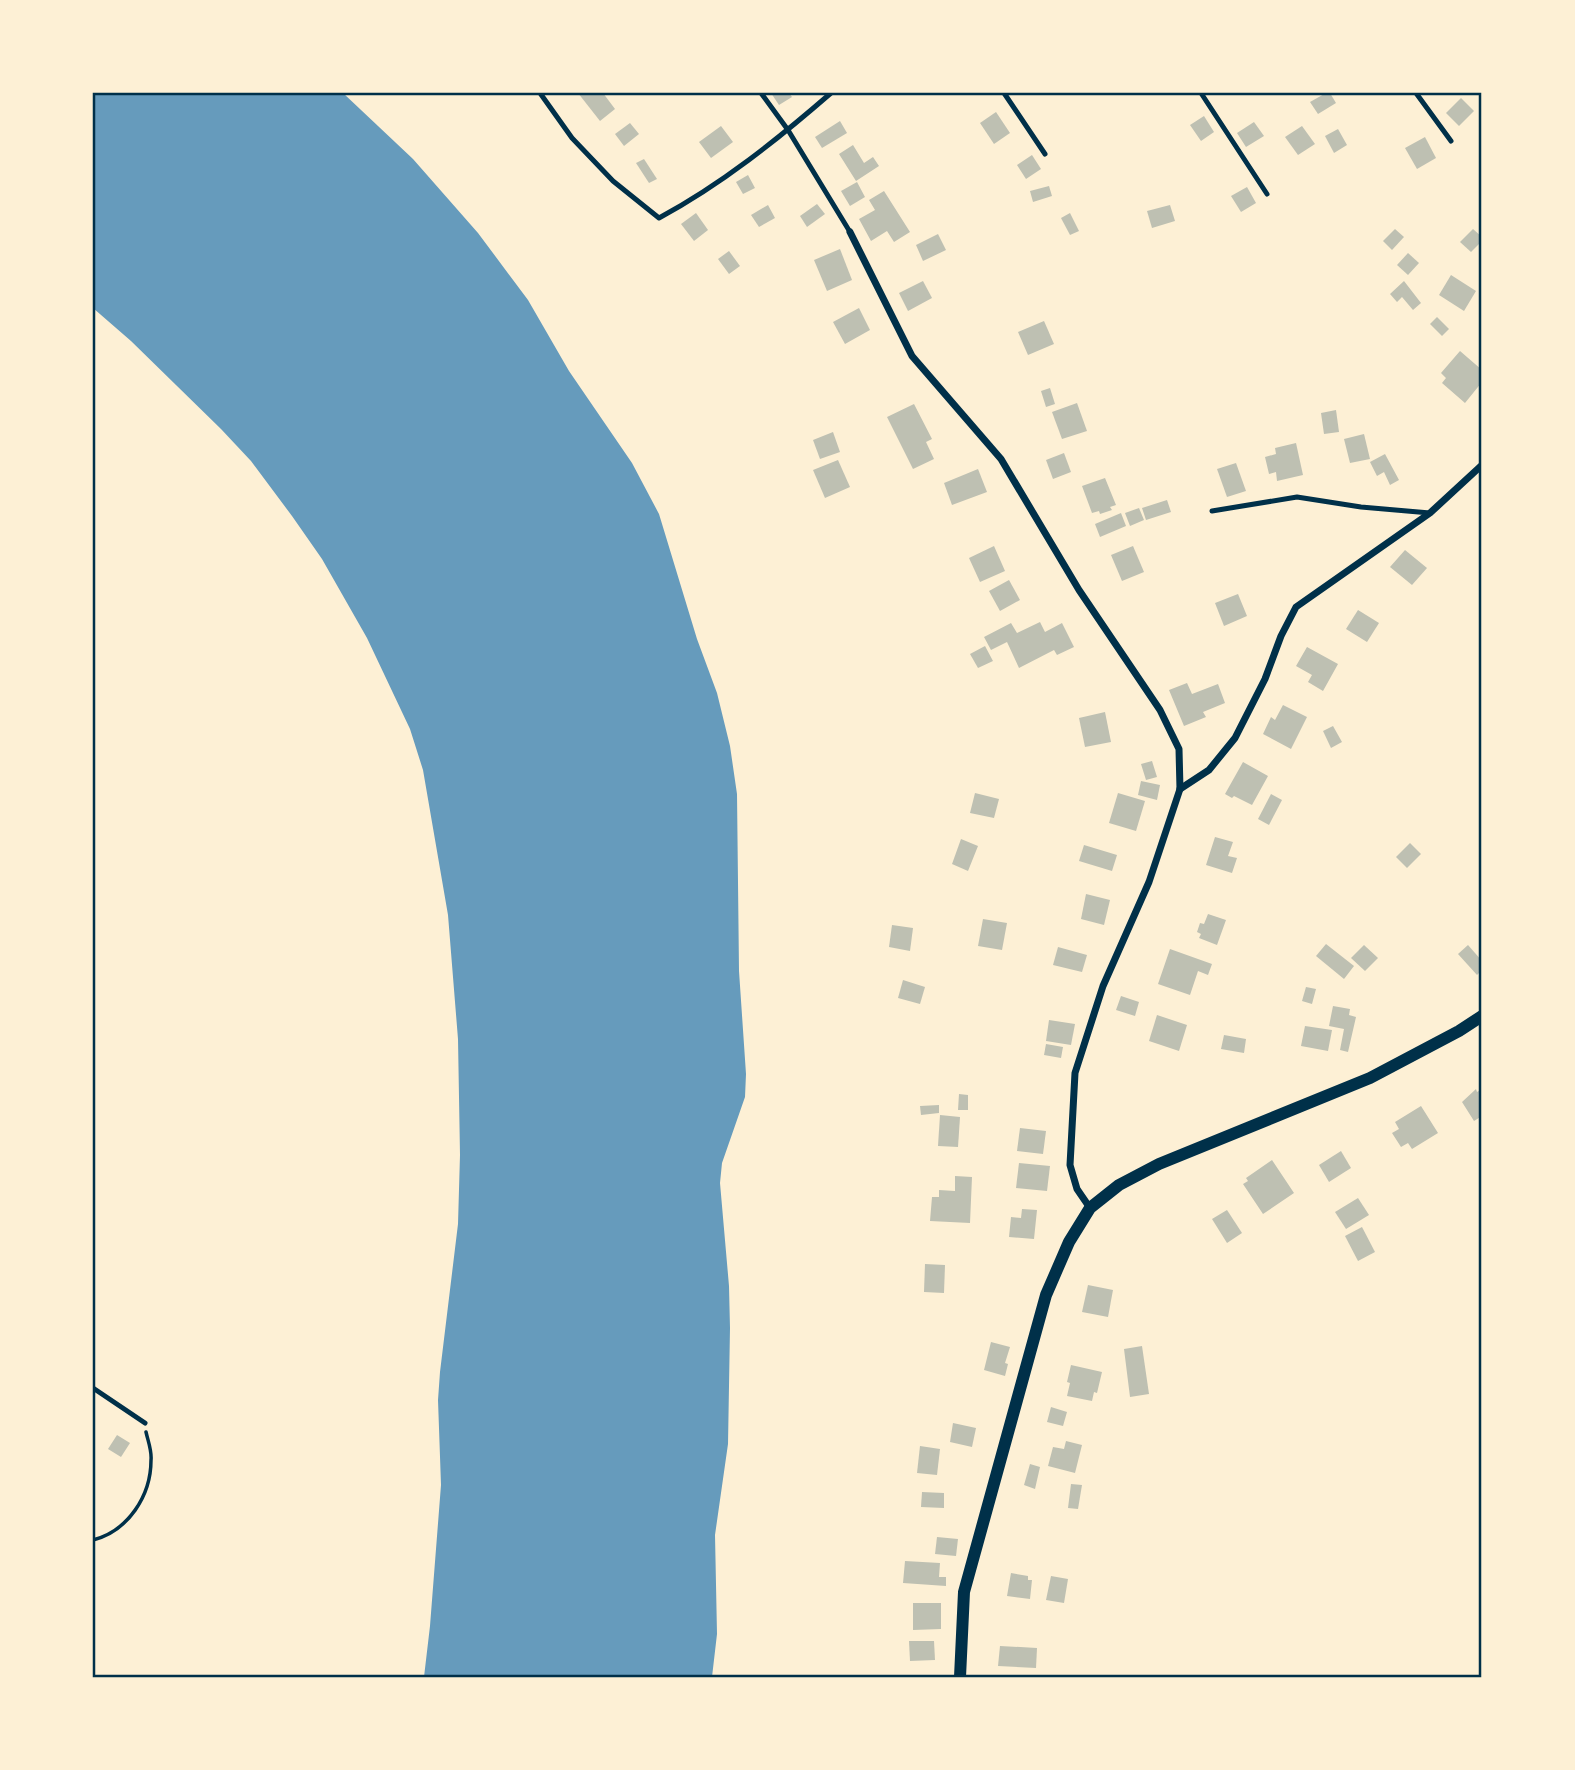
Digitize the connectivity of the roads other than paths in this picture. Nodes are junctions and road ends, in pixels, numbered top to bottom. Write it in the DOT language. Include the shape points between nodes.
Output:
graph roads {
  1 [pos="540,93"];
  2 [pos="761,93"];
  3 [pos="831,93"];
  4 [pos="1004,93"];
  5 [pos="1202,93"];
  6 [pos="1416,93"];
  7 [pos="788,130"];
  8 [pos="1451,141"];
  9 [pos="1045,153"];
  10 [pos="1267,194"];
  11 [pos="850,232"];
  12 [pos="1482,465"];
  13 [pos="1212,511"];
  14 [pos="1430,513"];
  15 [pos="1180,789"];
  16 [pos="1482,1016"];
  17 [pos="1090,1208"];
  18 [pos="93,1388"];
  19 [pos="145,1423"];
  20 [pos="960,1677"];
  1 -- 7 [label="lane" via="572,138 613,181 659,218 695,198"];
  2 -- 7 [label="lane"];
  3 -- 7 [label="lane"];
  4 -- 9 [label="lane"];
  5 -- 10 [label="lane"];
  6 -- 8 [label="lane"];
  7 -- 11 [label="lane"];
  11 -- 15 [label="street" via="912,356 1001,459 1079,590 1160,710 1179,749"];
  12 -- 14 [label="street"];
  13 -- 14 [label="lane" via="1297,497"];
  14 -- 15 [label="street" via="1296,607 1234,738 1209,770"];
  15 -- 17 [label="street" via="1149,882 1103,986 1075,1073 1070,1165 1077,1189"];
  16 -- 17 [label="street" via="1370,1078 1159,1164 1119,1185"];
  17 -- 20 [label="street" via="1046,1295 964,1592"];
  18 -- 19 [label="lane"];
}
